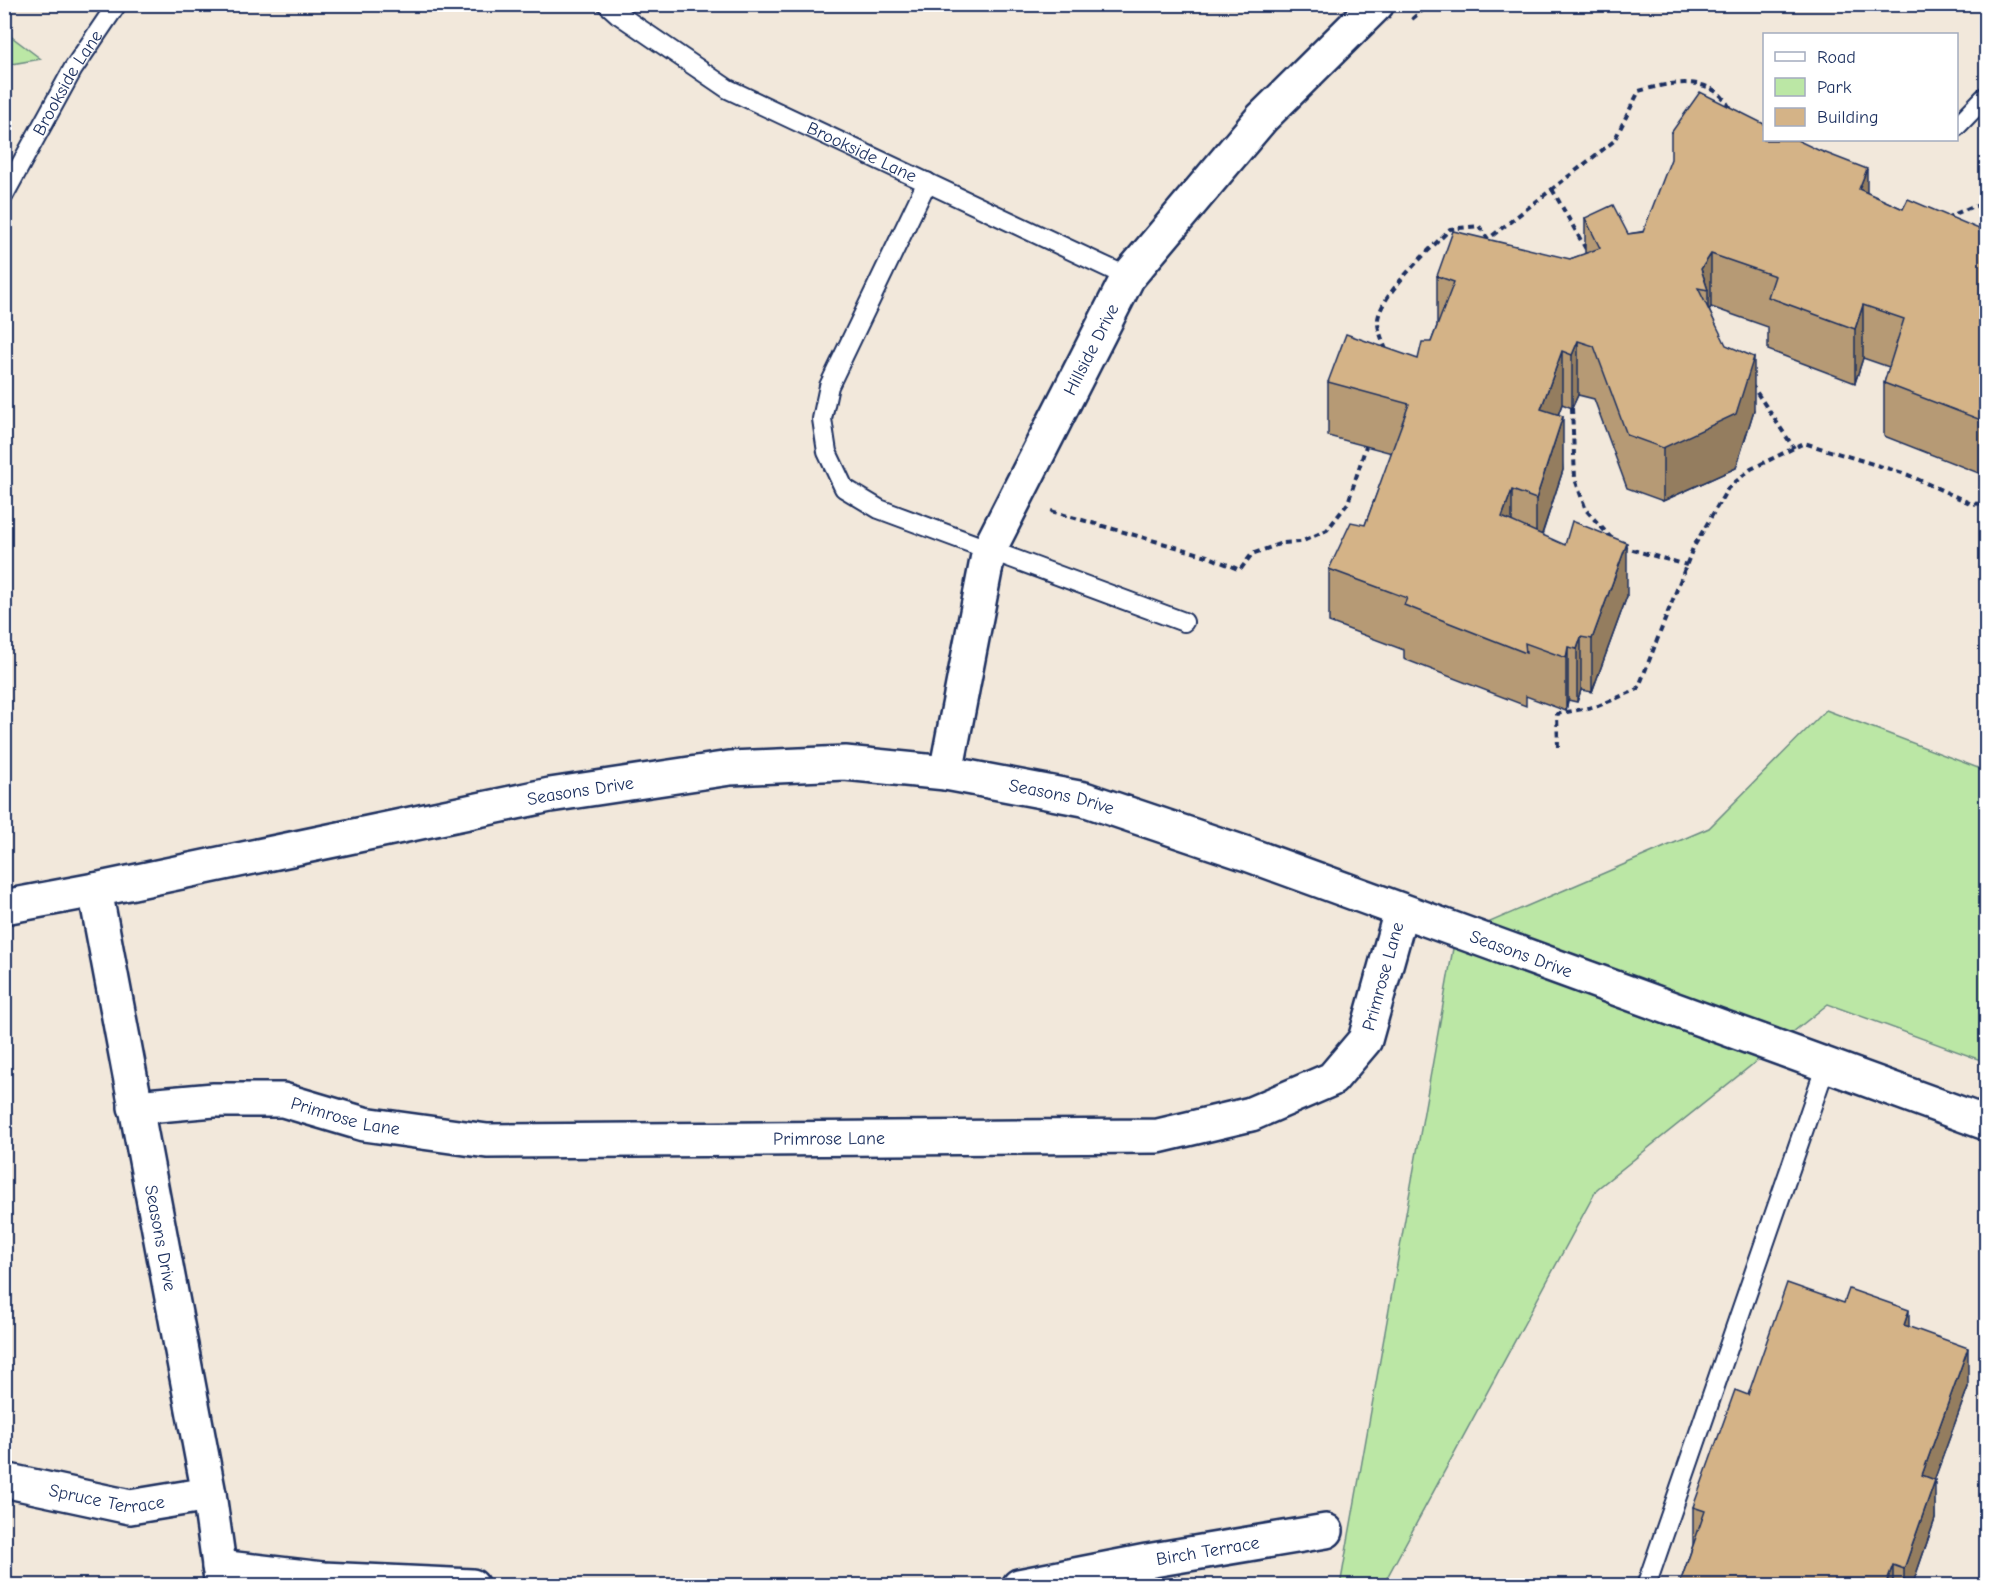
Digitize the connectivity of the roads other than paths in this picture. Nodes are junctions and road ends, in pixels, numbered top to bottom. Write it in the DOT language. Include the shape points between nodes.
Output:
graph roads {
  1 [pos="117,4"];
  2 [pos="607,4"];
  3 [pos="1377,4"];
  4 [pos="1986,96"];
  5 [pos="1958,125"];
  6 [pos="927,182"];
  7 [pos="4,195"];
  8 [pos="1128,277"];
  9 [pos="989,550"];
  10 [pos="1184,622"];
  11 [pos="946,773"];
  12 [pos="95,890"];
  13 [pos="4,907"];
  14 [pos="1401,911"];
  15 [pos="1826,1065"];
  16 [pos="135,1107"];
  17 [pos="1986,1124"];
  18 [pos="4,1480"];
  19 [pos="209,1494"];
  20 [pos="1326,1531"];
  21 [pos="221,1576"];
  22 [pos="472,1586"];
  23 [pos="1019,1586"];
  24 [pos="1646,1586"];
  1 -- 7 [label="lane, Brookside Lane" via="73,69"];
  2 -- 6 [label="lane, Brookside Lane" via="728,89"];
  3 -- 8 [label="street, Hillside Drive" via="1262,118"];
  4 -- 5 [label="lane"];
  6 -- 8 [label="lane, Brookside Lane"];
  6 -- 9 [label="lane" via="829,386 822,419 825,441 844,488 879,509"];
  8 -- 9 [label="street, Hillside Drive"];
  9 -- 10 [label="lane"];
  9 -- 11 [label="street, Hillside Drive"];
  11 -- 12 [label="street, Seasons Drive" via="845,764 730,768 550,795"];
  11 -- 14 [label="street, Seasons Drive" via="1084,799"];
  12 -- 13 [label="street, Seasons Drive"];
  12 -- 16 [label="street, Seasons Drive"];
  14 -- 15 [label="street, Seasons Drive"];
  14 -- 16 [label="street, Primrose Lane" via="1365,1040 1332,1079 1251,1114 1158,1136 487,1141 364,1124 283,1100 214,1100"];
  15 -- 17 [label="street, Seasons Drive"];
  15 -- 24 [label="lane"];
  16 -- 19 [label="street, Seasons Drive"];
  18 -- 19 [label="street, Spruce Terrace" via="130,1507"];
  19 -- 21 [label="street, Seasons Drive"];
  20 -- 23 [label="street, Birch Terrace"];
  21 -- 22 [label="street"];
}
